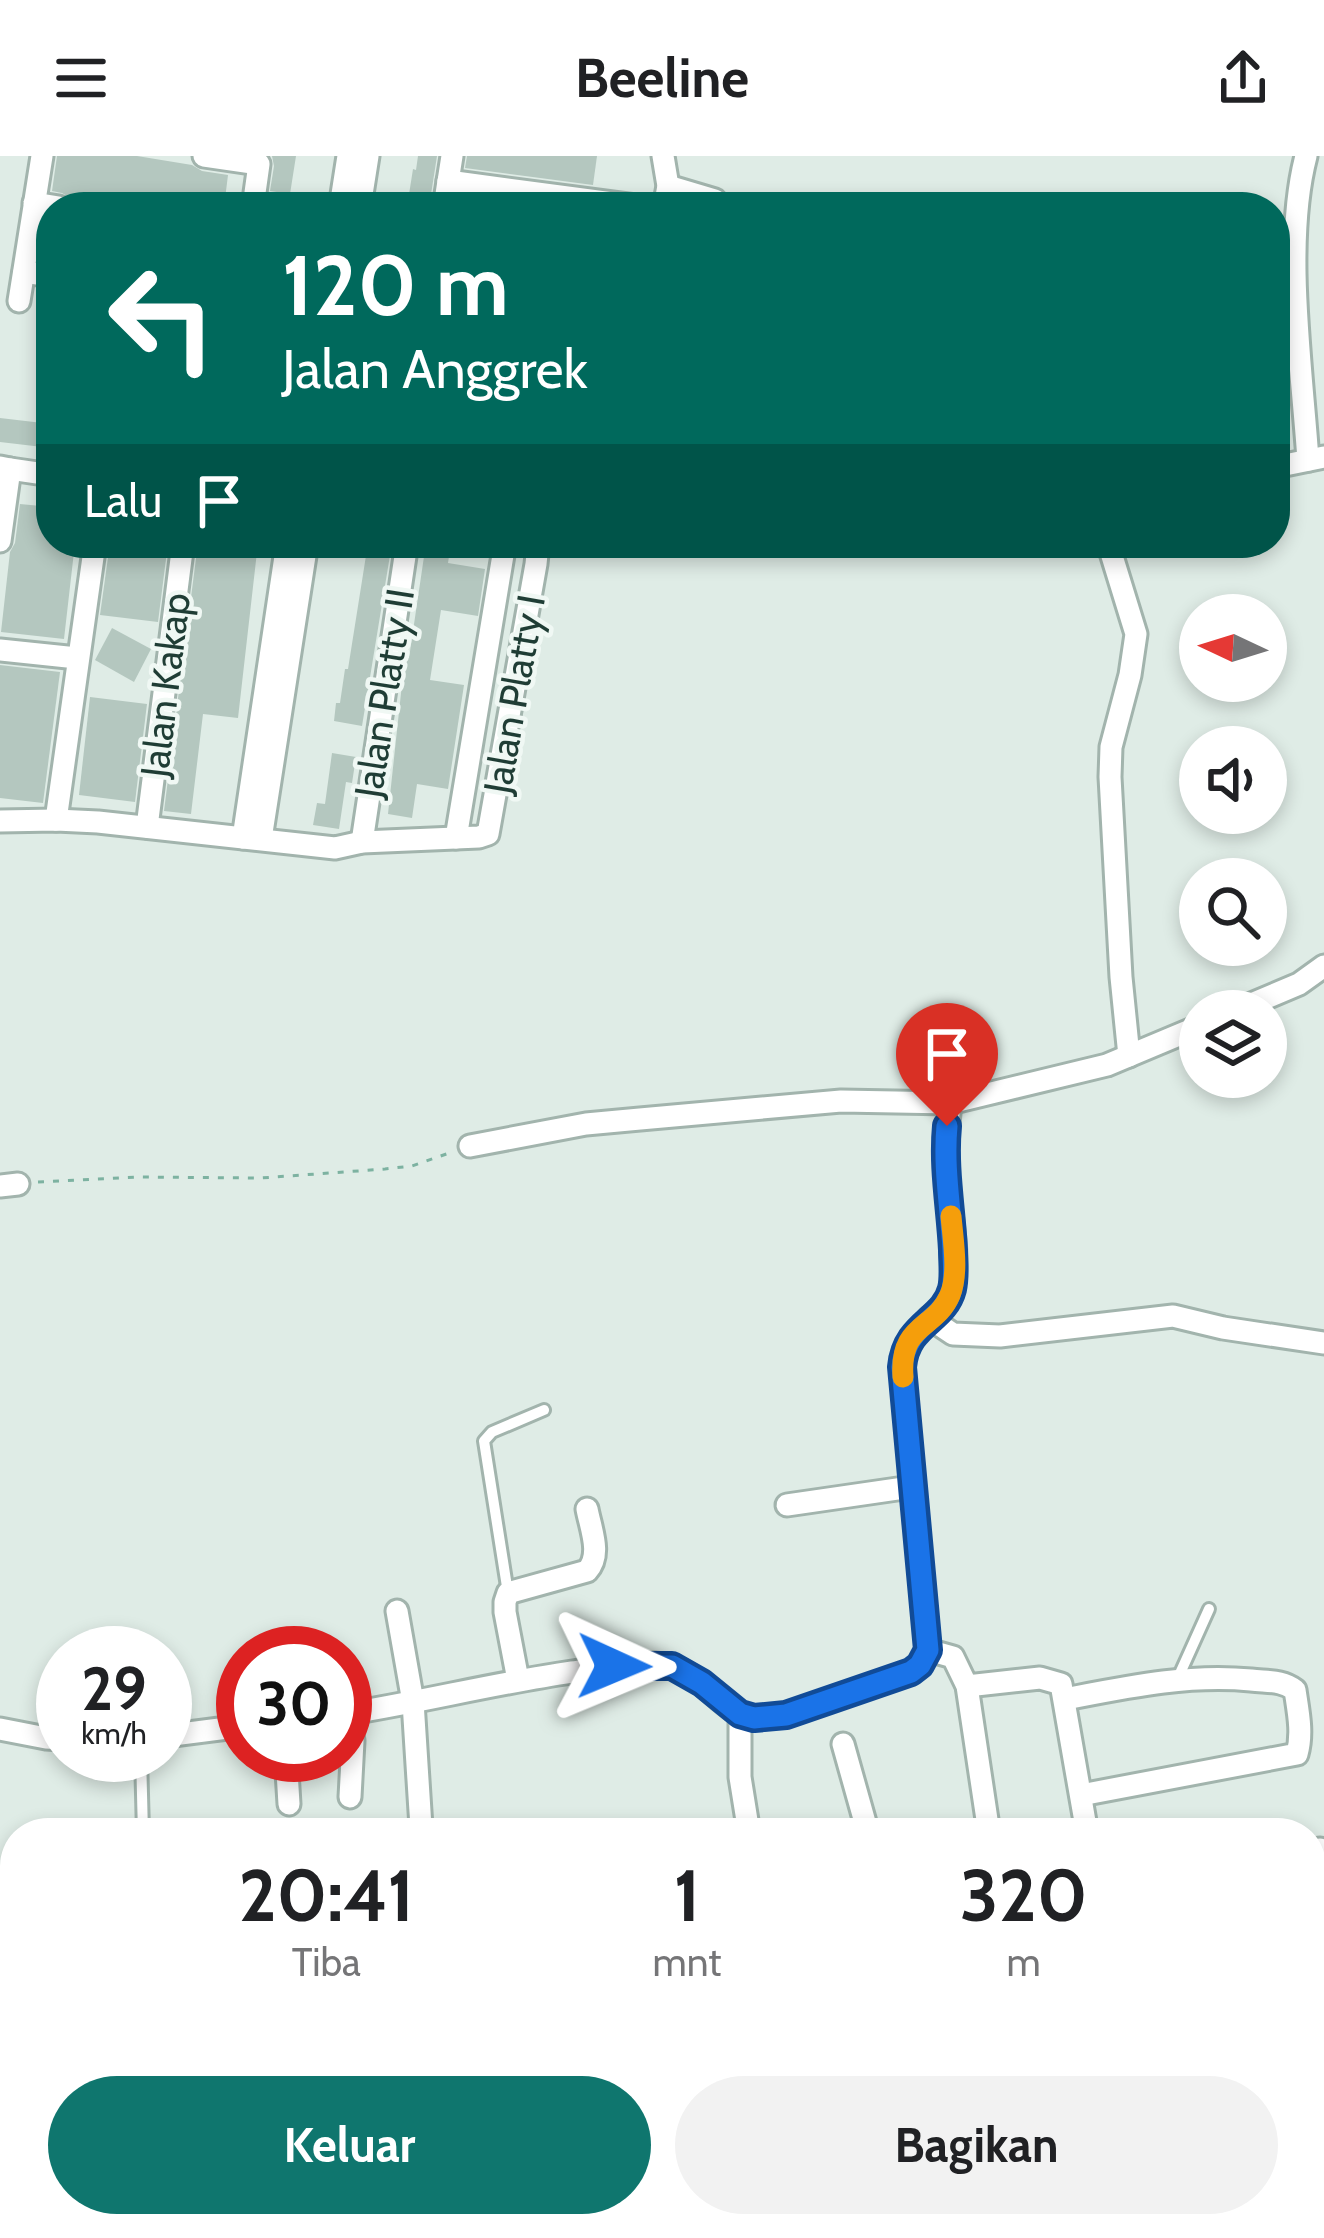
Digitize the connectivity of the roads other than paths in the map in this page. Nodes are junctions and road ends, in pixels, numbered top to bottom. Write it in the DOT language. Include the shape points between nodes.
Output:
graph roads {
  1 [pos="42,156"];
  2 [pos="204,156"];
  3 [pos="348,156"];
  4 [pos="368,156"];
  5 [pos="452,156"];
  6 [pos="663,156"];
  7 [pos="1306,156"];
  8 [pos="260,160"];
  9 [pos="448,182"];
  10 [pos="255,192"];
  11 [pos="342,192"];
  12 [pos="362,192"];
  13 [pos="446,192"];
  14 [pos="526,192"];
  15 [pos="666,192"];
  16 [pos="34,203"];
  17 [pos="24,272"];
  18 [pos="36,274"];
  19 [pos="20,301"];
  20 [pos="1316,459"];
  21 [pos="5,468"];
  22 [pos="36,473"];
  23 [pos="0,541"];
  24 [pos="92,558"];
  25 [pos="182,558"];
  26 [pos="285,558"];
  27 [pos="304,558"];
  28 [pos="404,558"];
  29 [pos="503,558"];
  30 [pos="537,558"];
  31 [pos="1113,558"];
  32 [pos="0,650"];
  33 [pos="77,658"];
  34 [pos="56,820"];
  35 [pos="0,821"];
  36 [pos="147,827"];
  37 [pos="456,838"];
  38 [pos="252,839"];
  39 [pos="362,842"];
  40 [pos="1324,966"];
  41 [pos="1285,990"];
  42 [pos="1179,1035"];
  43 [pos="1129,1055"];
  44 [pos="950,1103"];
  45 [pos="470,1146"];
  46 [pos="929,1318"];
  47 [pos="1324,1343"];
  48 [pos="544,1410"];
  49 [pos="911,1487"];
  50 [pos="787,1504"];
  51 [pos="587,1509"];
  52 [pos="508,1593"];
  53 [pos="1210,1609"];
  54 [pos="397,1611"];
  55 [pos="928,1650"];
  56 [pos="518,1680"];
  57 [pos="1177,1680"];
  58 [pos="967,1685"];
  59 [pos="1065,1699"];
  60 [pos="412,1702"];
  61 [pos="372,1709"];
  62 [pos="740,1714"];
  63 [pos="0,1729"];
  64 [pos="36,1736"];
  65 [pos="843,1744"];
  66 [pos="142,1782"];
  67 [pos="288,1782"];
  68 [pos="351,1782"];
  69 [pos="1081,1796"];
  70 [pos="350,1798"];
  71 [pos="289,1804"];
  72 [pos="143,1818"];
  73 [pos="421,1818"];
  74 [pos="747,1818"];
  75 [pos="864,1818"];
  76 [pos="987,1818"];
  77 [pos="1085,1818"];
  1 -- 16 [label="street"];
  2 -- 8 [label="street"];
  3 -- 11 [label="street"];
  4 -- 12 [label="street"];
  5 -- 9 [label="street"];
  6 -- 15 [label="street"];
  7 -- 20 [label="street" via="1296,229 1299,332"];
  8 -- 10 [label="street"];
  9 -- 13 [label="street"];
  9 -- 14 [label="street"];
  16 -- 17 [label="street"];
  17 -- 18 [label="street"];
  17 -- 19 [label="street"];
  21 -- 22 [label="street"];
  21 -- 23 [label="street"];
  24 -- 33 [label="street"];
  25 -- 36 [label="street, Jalan Kakap"];
  26 -- 38 [label="street"];
  27 -- 38 [label="street"];
  28 -- 39 [label="street, Jalan Platty II"];
  29 -- 37 [label="street"];
  30 -- 37 [label="street, Jalan Platty I" via="491,827"];
  31 -- 43 [label="street" via="1136,634 1109,777"];
  32 -- 33 [label="street"];
  33 -- 34 [label="street"];
  34 -- 35 [label="street, Jalan Platty I"];
  34 -- 36 [label="street, Jalan Platty I"];
  36 -- 38 [label="street, Jalan Platty I"];
  37 -- 39 [label="street, Jalan Platty I"];
  38 -- 39 [label="street, Jalan Platty I" via="335,848"];
  40 -- 41 [label="street"];
  42 -- 43 [label="street"];
  43 -- 44 [label="street"];
  44 -- 45 [label="street" via="806,1104 586,1124"];
  44 -- 46 [label="street" via="952,1292"];
  46 -- 47 [label="street" via="953,1334 1000,1336 1173,1316"];
  46 -- 49 [label="street" via="904,1352"];
  48 -- 52 [label="lane" via="484,1441"];
  49 -- 50 [label="street"];
  49 -- 55 [label="street"];
  51 -- 52 [label="street" via="592,1567"];
  52 -- 56 [label="street"];
  53 -- 57 [label="lane"];
  54 -- 60 [label="street"];
  55 -- 58 [label="street" via="953,1657"];
  55 -- 62 [label="street" via="911,1672 807,1708 767,1718"];
  56 -- 60 [label="street"];
  56 -- 62 [label="street" via="661,1664"];
  57 -- 59 [label="street"];
  57 -- 69 [label="street" via="1285,1682 1295,1690 1297,1754"];
  58 -- 59 [label="street" via="1040,1678 1061,1684"];
  58 -- 76 [label="street"];
  59 -- 69 [label="street"];
  60 -- 61 [label="street"];
  60 -- 73 [label="street"];
  62 -- 74 [label="street"];
  63 -- 64 [label="street"];
  65 -- 75 [label="street"];
  66 -- 72 [label="lane"];
  67 -- 71 [label="street"];
  68 -- 70 [label="street"];
  69 -- 77 [label="street"];
}
